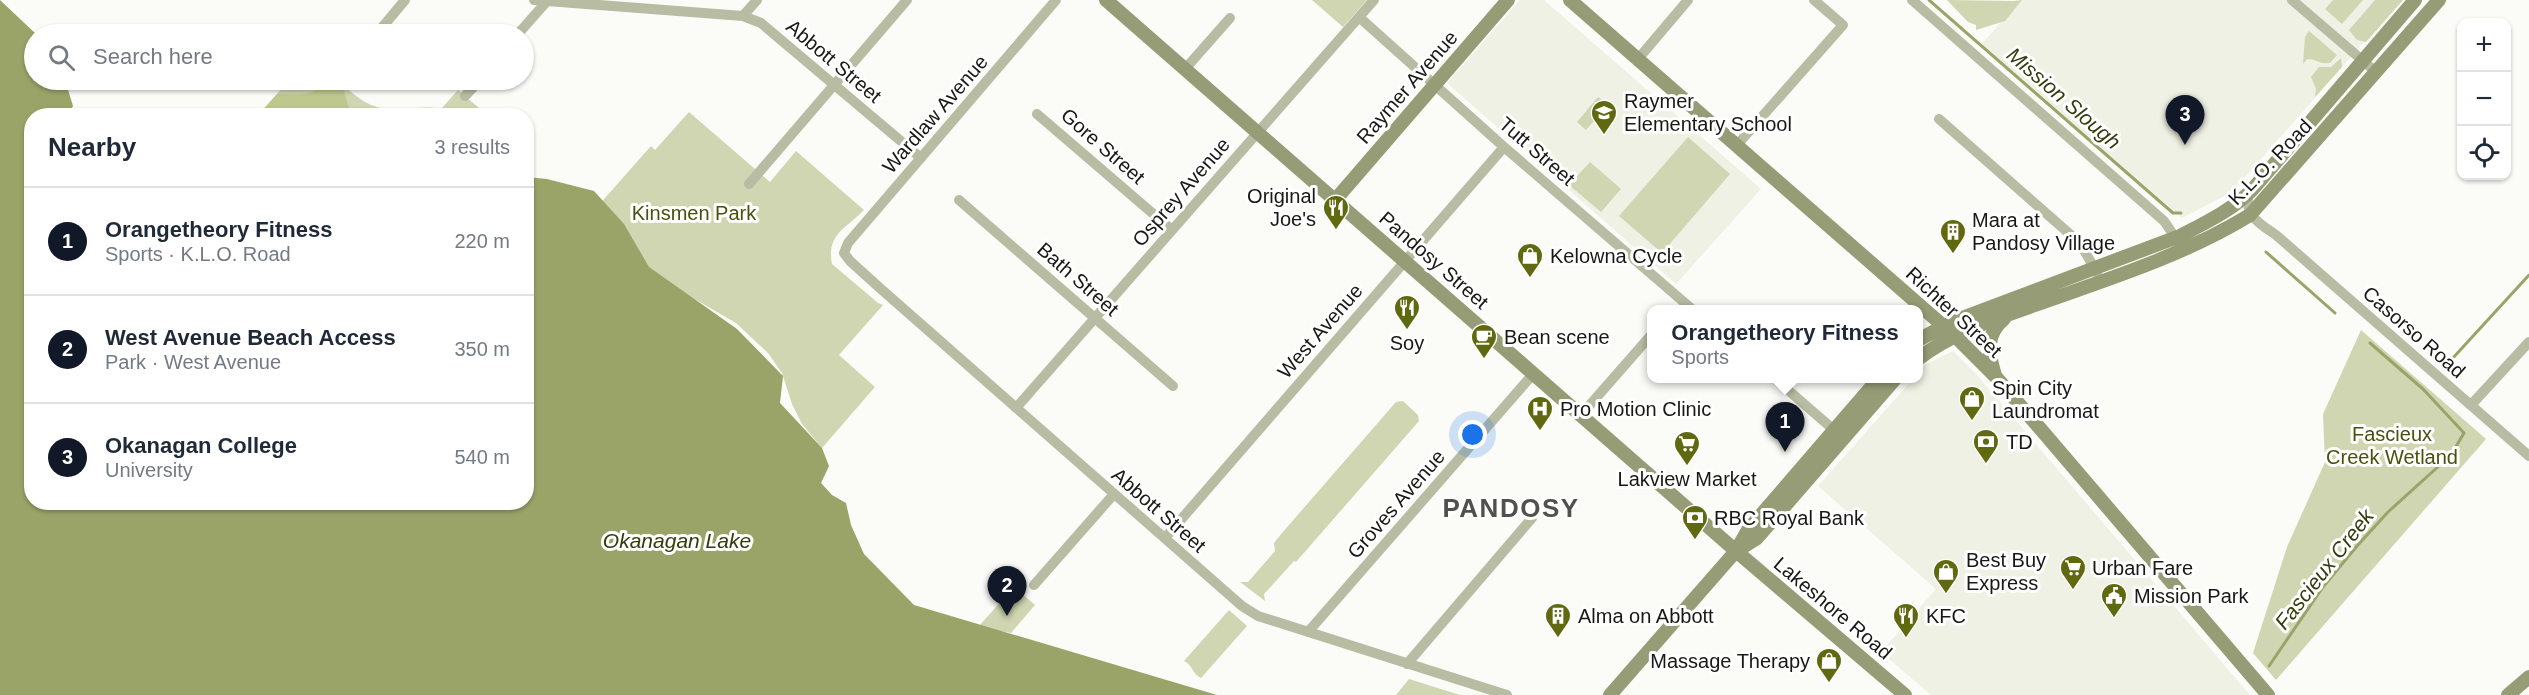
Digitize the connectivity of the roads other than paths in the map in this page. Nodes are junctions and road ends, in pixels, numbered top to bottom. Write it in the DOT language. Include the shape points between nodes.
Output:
graph roads {
  1 [pos="405,0"];
  2 [pos="534,0"];
  3 [pos="757,0"];
  4 [pos="907,0"];
  5 [pos="1056,0"];
  6 [pos="1106,0"];
  7 [pos="1374,0"];
  8 [pos="1508,0"];
  9 [pos="1570,0"];
  10 [pos="1688,0"];
  11 [pos="1814,0"];
  12 [pos="1912,0"];
  13 [pos="2292,0"];
  14 [pos="2415,0"];
  15 [pos="2439,0"];
  16 [pos="547,1"];
  17 [pos="744,16"];
  18 [pos="1359,17"];
  19 [pos="1230,18"];
  20 [pos="385,24"];
  21 [pos="527,24"];
  22 [pos="1638,59"];
  23 [pos="2362,62"];
  24 [pos="1185,69"];
  25 [pos="2376,72"];
  26 [pos="836,85"];
  27 [pos="1434,86"];
  28 [pos="471,90"];
  29 [pos="465,96"];
  30 [pos="1037,114"];
  31 [pos="1939,119"];
  32 [pos="1258,132"];
  33 [pos="1737,145"];
  34 [pos="1504,147"];
  35 [pos="921,158"];
  36 [pos="749,184"];
  37 [pos="2249,194"];
  38 [pos="959,200"];
  39 [pos="1336,200"];
  40 [pos="2255,212"];
  41 [pos="1172,230"];
  42 [pos="2175,237"];
  43 [pos="844,253"];
  44 [pos="1406,260"];
  45 [pos="2094,266"];
  46 [pos="2101,281"];
  47 [pos="1681,300"];
  48 [pos="1676,305"];
  49 [pos="1688,305"];
  50 [pos="1919,305"];
  51 [pos="1923,308"];
  52 [pos="2009,314"];
  53 [pos="1095,317"];
  54 [pos="1943,326"];
  55 [pos="1923,337"];
  56 [pos="1956,337"];
  57 [pos="1647,340"];
  58 [pos="2529,342"];
  59 [pos="1923,356"];
  60 [pos="1534,373"];
  61 [pos="1996,376"];
  62 [pos="1780,383"];
  63 [pos="1875,383"];
  64 [pos="1892,383"];
  65 [pos="1173,386"];
  66 [pos="2471,405"];
  67 [pos="1016,408"];
  68 [pos="1582,414"];
  69 [pos="1834,430"];
  70 [pos="2529,456"];
  71 [pos="1114,494"];
  72 [pos="1532,518"];
  73 [pos="1165,538"];
  74 [pos="1736,551"];
  75 [pos="1034,585"];
  76 [pos="1308,632"];
  77 [pos="1407,664"];
  78 [pos="2529,677"];
  79 [pos="1507,695"];
  80 [pos="1610,695"];
  81 [pos="1905,695"];
  82 [pos="2268,695"];
  83 [pos="2508,695"];
  1 -- 20 [label="street"];
  2 -- 16 [label="street, Abbott Street"];
  3 -- 17 [label="street"];
  4 -- 26 [label="street"];
  5 -- 35 [label="street, Wardlaw Avenue"];
  6 -- 24 [label="main road, Pandosy Street"];
  7 -- 18 [label="street, Osprey Avenue"];
  8 -- 27 [label="main road, Raymer Avenue"];
  9 -- 22 [label="main road, Richter Street"];
  10 -- 22 [label="street"];
  11 -- 33 [label="street" via="1843,25"];
  12 -- 42 [label="street" via="2164,221"];
  13 -- 23 [label="street"];
  14 -- 23 [label="main road, K.L.O. Road"];
  15 -- 25 [label="main road, K.L.O. Road"];
  16 -- 17 [label="street, Abbott Street"];
  16 -- 21 [label="street"];
  17 -- 26 [label="street, Abbott Street" via="761,23"];
  18 -- 27 [label="street, Tutt Street"];
  18 -- 32 [label="street, Osprey Avenue"];
  19 -- 24 [label="street"];
  22 -- 33 [label="main road, Richter Street"];
  23 -- 25 [label="street"];
  23 -- 37 [label="main road, K.L.O. Road"];
  24 -- 32 [label="main road, Pandosy Street"];
  25 -- 40 [label="main road, K.L.O. Road"];
  26 -- 35 [label="street, Abbott Street"];
  26 -- 36 [label="street"];
  27 -- 34 [label="street, Tutt Street"];
  27 -- 39 [label="main road, Raymer Avenue"];
  28 -- 29 [label="street"];
  30 -- 41 [label="street, Gore Street"];
  31 -- 45 [label="street" via="2080,243"];
  32 -- 39 [label="main road, Pandosy Street"];
  32 -- 41 [label="street, Osprey Avenue"];
  33 -- 50 [label="main road, Richter Street"];
  34 -- 44 [label="street, West Avenue"];
  34 -- 47 [label="street, Tutt Street"];
  35 -- 43 [label="street, Wardlaw Avenue" via="848,243"];
  37 -- 40 [label="street" via="2247,201"];
  37 -- 42 [label="main road, K.L.O. Road" via="2210,221"];
  38 -- 53 [label="street, Bath Street"];
  39 -- 44 [label="main road, Pandosy Street"];
  40 -- 46 [label="main road, K.L.O. Road" via="2217,236"];
  40 -- 66 [label="street, Casorso Road" via="2276,235"];
  41 -- 53 [label="street, Osprey Avenue"];
  42 -- 45 [label="main road, K.L.O. Road"];
  43 -- 67 [label="street, Abbott Street"];
  44 -- 60 [label="main road, Pandosy Street"];
  44 -- 73 [label="street, West Avenue"];
  45 -- 46 [label="street"];
  45 -- 54 [label="main road, K.L.O. Road"];
  46 -- 52 [label="main road, K.L.O. Road"];
  47 -- 48 [label="street"];
  47 -- 49 [label="street, Tutt Street"];
  51 -- 54 [label="main road, Richter Street"];
  52 -- 56 [label="main road, K.L.O. Road"];
  52 -- 61 [label="main road" via="1994,327 1989,343"];
  53 -- 65 [label="street, Bath Street"];
  53 -- 67 [label="street, Osprey Avenue"];
  54 -- 55 [label="main road, K.L.O. Road"];
  54 -- 56 [label="main road, Richter Street"];
  56 -- 59 [label="main road, K.L.O. Road"];
  56 -- 61 [label="main road, Richter Street"];
  57 -- 68 [label="street"];
  58 -- 66 [label="street"];
  60 -- 68 [label="main road, Pandosy Street"];
  60 -- 76 [label="street, Groves Avenue"];
  61 -- 82 [label="main road, Richter Street"];
  62 -- 69 [label="street"];
  63 -- 69 [label="main road"];
  64 -- 74 [label="main road" via="1757,538"];
  66 -- 70 [label="street, Casorso Road"];
  67 -- 71 [label="street, Abbott Street"];
  68 -- 74 [label="main road, Pandosy Street"];
  69 -- 74 [label="main road" via="1748,530"];
  71 -- 73 [label="street, Abbott Street"];
  71 -- 75 [label="street"];
  72 -- 77 [label="street"];
  73 -- 76 [label="street, Abbott Street" via="1242,606 1258,616"];
  74 -- 80 [label="main road"];
  74 -- 81 [label="main road, Lakeshore Road"];
  76 -- 77 [label="street, Abbott Street"];
  77 -- 79 [label="street, Abbott Street"];
  78 -- 83 [label="main road"];
}
